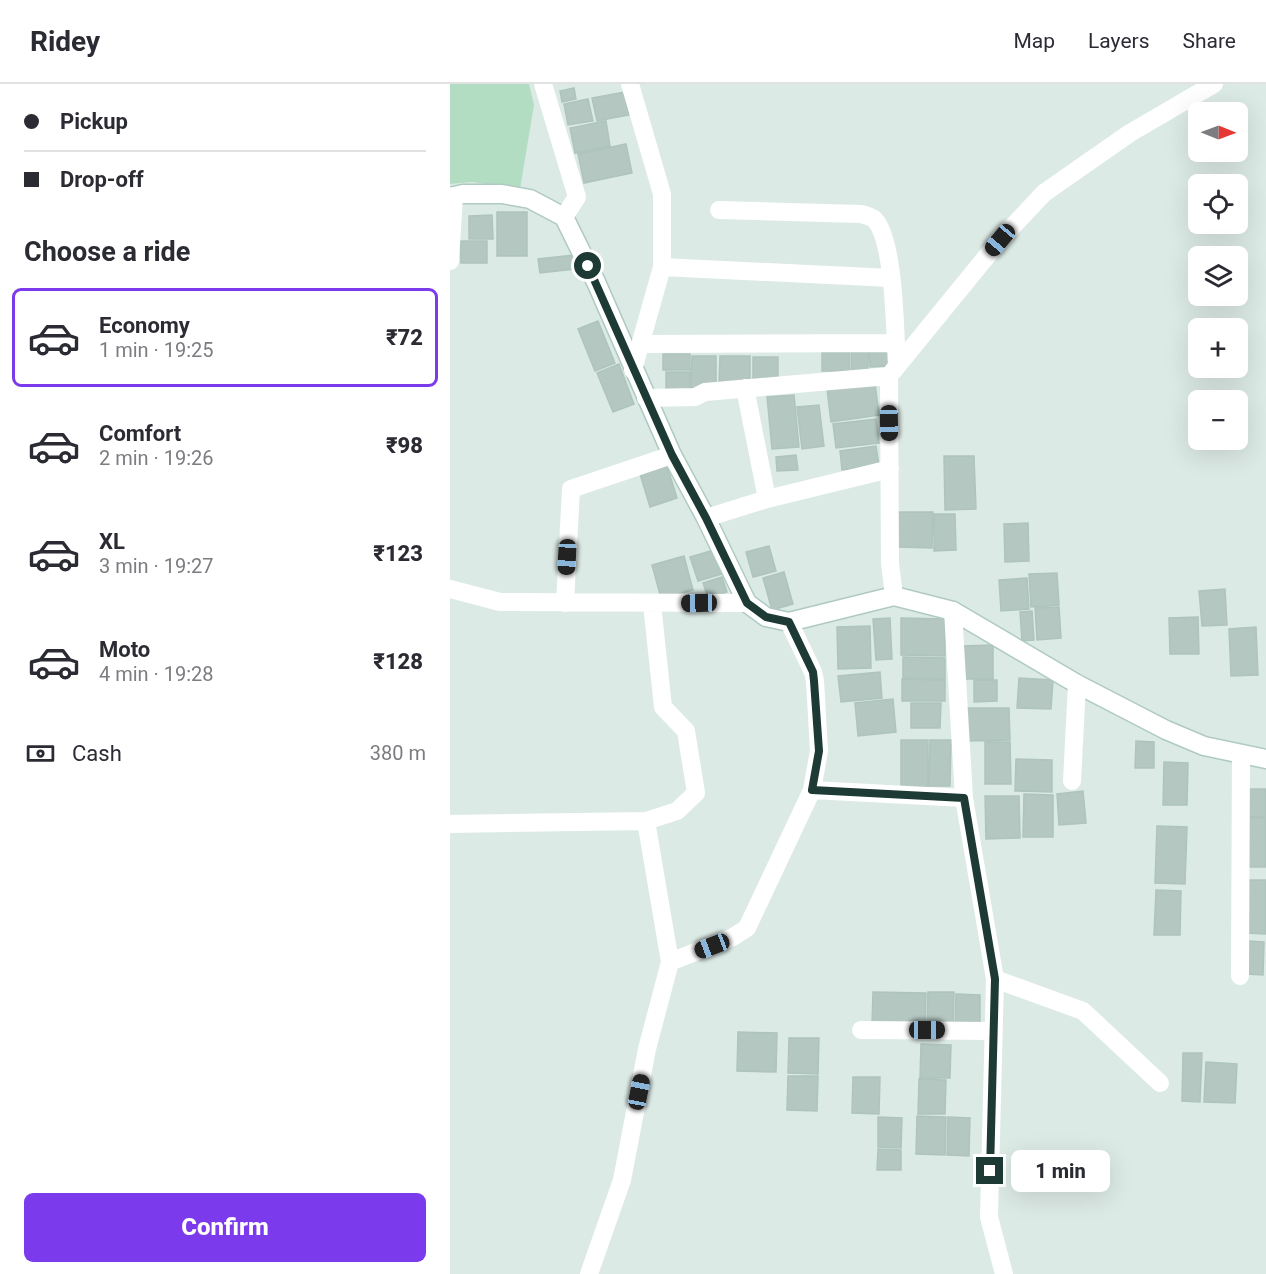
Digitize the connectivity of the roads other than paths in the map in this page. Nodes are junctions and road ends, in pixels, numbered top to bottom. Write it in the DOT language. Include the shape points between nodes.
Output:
graph roads {
  1 [pos="543,84"];
  2 [pos="630,84"];
  3 [pos="1214,84"];
  4 [pos="452,196"];
  5 [pos="718,210"];
  6 [pos="564,217"];
  7 [pos="450,261"];
  8 [pos="662,267"];
  9 [pos="891,278"];
  10 [pos="896,343"];
  11 [pos="642,344"];
  12 [pos="633,370"];
  13 [pos="893,371"];
  14 [pos="745,388"];
  15 [pos="646,398"];
  16 [pos="672,455"];
  17 [pos="890,469"];
  18 [pos="766,499"];
  19 [pos="706,518"];
  20 [pos="451,586"];
  21 [pos="894,596"];
  22 [pos="565,603"];
  23 [pos="652,603"];
  24 [pos="747,603"];
  25 [pos="953,611"];
  26 [pos="789,622"];
  27 [pos="1077,684"];
  28 [pos="1241,754"];
  29 [pos="1266,759"];
  30 [pos="1072,781"];
  31 [pos="812,790"];
  32 [pos="964,798"];
  33 [pos="646,820"];
  34 [pos="450,824"];
  35 [pos="670,962"];
  36 [pos="1240,976"];
  37 [pos="995,979"];
  38 [pos="861,1030"];
  39 [pos="993,1031"];
  40 [pos="1160,1083"];
  41 [pos="589,1274"];
  42 [pos="1004,1274"];
  1 -- 6 [label="street" via="577,197"];
  2 -- 8 [label="street" via="662,194"];
  3 -- 13 [label="street" via="1130,133 1044,193 1000,240"];
  4 -- 6 [label="street" via="502,194 530,199"];
  4 -- 7 [label="street"];
  5 -- 9 [label="street" via="861,214 873,219 882,232"];
  6 -- 12 [label="street"];
  8 -- 9 [label="street"];
  8 -- 11 [label="street"];
  9 -- 10 [label="street"];
  10 -- 11 [label="street"];
  10 -- 13 [label="street"];
  11 -- 12 [label="street"];
  12 -- 15 [label="street"];
  13 -- 14 [label="street"];
  13 -- 17 [label="street"];
  14 -- 15 [label="street" via="705,392 695,397"];
  14 -- 18 [label="street"];
  15 -- 16 [label="street"];
  16 -- 19 [label="street"];
  16 -- 22 [label="street" via="571,489"];
  17 -- 18 [label="street"];
  17 -- 21 [label="street"];
  18 -- 19 [label="street"];
  19 -- 24 [label="street"];
  20 -- 22 [label="street" via="500,602"];
  21 -- 25 [label="street"];
  21 -- 26 [label="street"];
  22 -- 23 [label="street"];
  23 -- 24 [label="street"];
  23 -- 33 [label="street" via="663,707 686,731 696,793 677,811"];
  24 -- 26 [label="street" via="766,617"];
  25 -- 27 [label="street"];
  25 -- 32 [label="street"];
  26 -- 31 [label="street" via="813,672 819,751"];
  27 -- 28 [label="street" via="1204,747"];
  27 -- 30 [label="street"];
  28 -- 29 [label="street"];
  28 -- 36 [label="street"];
  31 -- 32 [label="street"];
  31 -- 35 [label="street" via="747,928 733,938"];
  32 -- 37 [label="street"];
  33 -- 34 [label="street"];
  33 -- 35 [label="street"];
  35 -- 41 [label="street" via="647,1049 622,1180"];
  37 -- 39 [label="street"];
  37 -- 40 [label="street" via="1083,1011"];
  38 -- 39 [label="street"];
  39 -- 42 [label="street" via="989,1217"];
}
